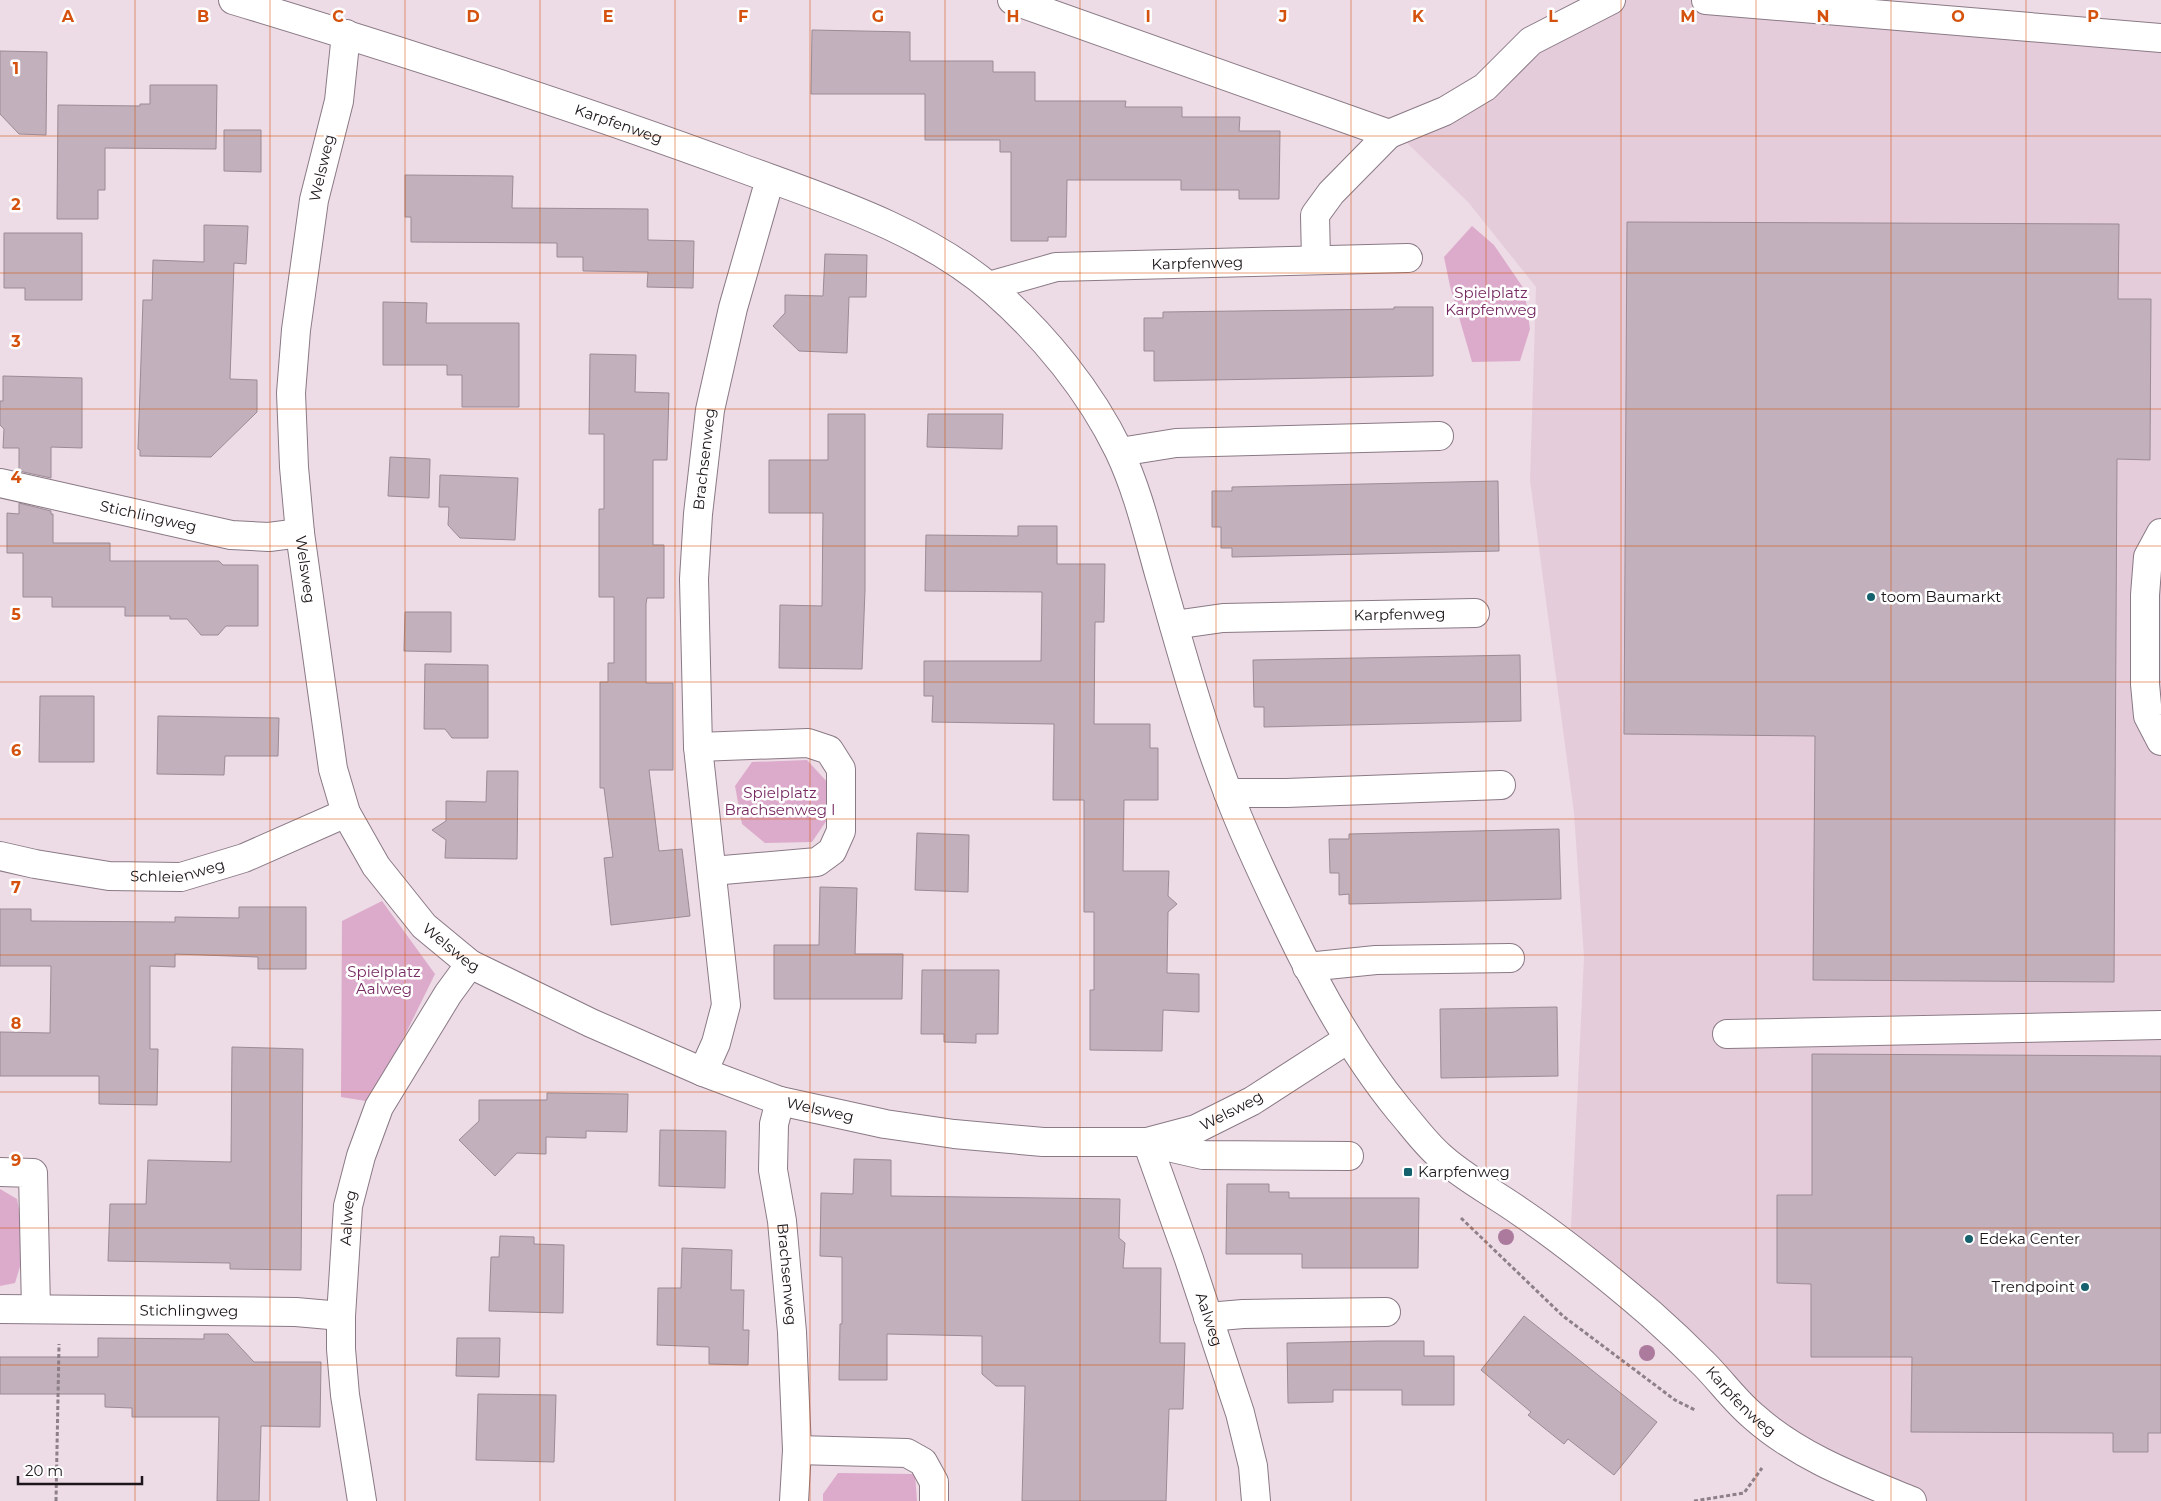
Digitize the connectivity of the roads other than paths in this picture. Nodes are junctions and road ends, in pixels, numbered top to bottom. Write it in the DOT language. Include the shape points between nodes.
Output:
graph roads {
  1 [pos="233,0"];
  2 [pos="1012,0"];
  3 [pos="1611,0"];
  4 [pos="1706,0"];
  5 [pos="346,34"];
  6 [pos="2161,38"];
  7 [pos="1389,134"];
  8 [pos="770,179"];
  9 [pos="1408,258"];
  10 [pos="1316,260"];
  11 [pos="989,286"];
  12 [pos="1439,436"];
  13 [pos="1120,452"];
  14 [pos="0,483"];
  15 [pos="300,533"];
  16 [pos="2161,533"];
  17 [pos="1475,613"];
  18 [pos="1174,625"];
  19 [pos="2161,741"];
  20 [pos="698,747"];
  21 [pos="1501,784"];
  22 [pos="1228,793"];
  23 [pos="346,813"];
  24 [pos="0,856"];
  25 [pos="712,870"];
  26 [pos="1510,958"];
  27 [pos="470,964"];
  28 [pos="1307,967"];
  29 [pos="2161,1025"];
  30 [pos="1728,1034"];
  31 [pos="1348,1039"];
  32 [pos="703,1072"];
  33 [pos="780,1101"];
  34 [pos="1147,1142"];
  35 [pos="1350,1156"];
  36 [pos="0,1172"];
  37 [pos="48,1308"];
  38 [pos="0,1309"];
  39 [pos="1386,1312"];
  40 [pos="341,1316"];
  41 [pos="1208,1317"];
  42 [pos="797,1450"];
  43 [pos="362,1501"];
  44 [pos="794,1501"];
  45 [pos="934,1501"];
  46 [pos="1256,1501"];
  47 [pos="1912,1501"];
  1 -- 5 [label="street, Karpfenweg"];
  2 -- 7 [label="street"];
  3 -- 7 [label="street" via="1531,41 1485,87 1446,111"];
  4 -- 6 [label="street"];
  5 -- 8 [label="street, Karpfenweg" via="586,113"];
  5 -- 15 [label="street, Welsweg" via="339,100 314,200 296,330 291,393"];
  7 -- 10 [label="street" via="1331,193 1315,215"];
  8 -- 11 [label="street, Karpfenweg" via="889,225 948,257"];
  8 -- 20 [label="street, Brachsenweg" via="733,308 710,410 694,580"];
  9 -- 10 [label="street, Karpfenweg"];
  10 -- 11 [label="street, Karpfenweg" via="1056,267"];
  11 -- 13 [label="street, Karpfenweg" via="1052,351 1088,398"];
  12 -- 13 [label="street" via="1176,443"];
  13 -- 18 [label="street, Karpfenweg" via="1142,512"];
  14 -- 15 [label="street, Stichlingweg" via="231,535 269,537"];
  15 -- 23 [label="street, Welsweg" via="333,769"];
  16 -- 19 [label="street" via="2148,557 2146,585 2148,716"];
  17 -- 18 [label="street, Karpfenweg" via="1223,618"];
  18 -- 22 [label="street, Karpfenweg"];
  20 -- 25 [label="street, Brachsenweg"];
  20 -- 25 [label="street" via="808,742 829,750 841,769 841,831 832,851 817,862"];
  21 -- 22 [label="street" via="1286,794"];
  22 -- 28 [label="street, Karpfenweg"];
  23 -- 24 [label="street, Schleienweg" via="244,858 181,877 109,876"];
  23 -- 27 [label="street, Welsweg" via="376,866 424,926"];
  25 -- 32 [label="street, Brachsenweg" via="726,1005 716,1043"];
  26 -- 28 [label="street" via="1376,960"];
  27 -- 32 [label="street, Welsweg" via="591,1023"];
  27 -- 40 [label="street, Aalweg" via="379,1106 348,1206"];
  28 -- 31 [label="street, Karpfenweg"];
  29 -- 30 [label="street"];
  31 -- 34 [label="street, Welsweg" via="1252,1101 1196,1129"];
  31 -- 47 [label="street, Karpfenweg" via="1382,1089 1435,1153 1466,1178 1516,1208 1570,1248 1651,1314 1750,1414 1779,1437 1833,1468"];
  32 -- 33 [label="street, Welsweg"];
  33 -- 34 [label="street, Welsweg" via="885,1124 954,1134 1043,1142"];
  33 -- 42 [label="street, Brachsenweg" via="774,1124 773,1170 788,1277"];
  34 -- 35 [label="street" via="1202,1155"];
  34 -- 41 [label="street, Aalweg"];
  36 -- 37 [label="street" via="33,1173"];
  37 -- 38 [label="street, Stichlingweg"];
  37 -- 40 [label="street, Stichlingweg" via="296,1312"];
  39 -- 41 [label="street"];
  40 -- 43 [label="street, Aalweg" via="345,1395"];
  41 -- 46 [label="street, Aalweg" via="1254,1466"];
  42 -- 44 [label="street, Brachsenweg"];
  42 -- 45 [label="street" via="907,1453 923,1462 934,1482"];
}
